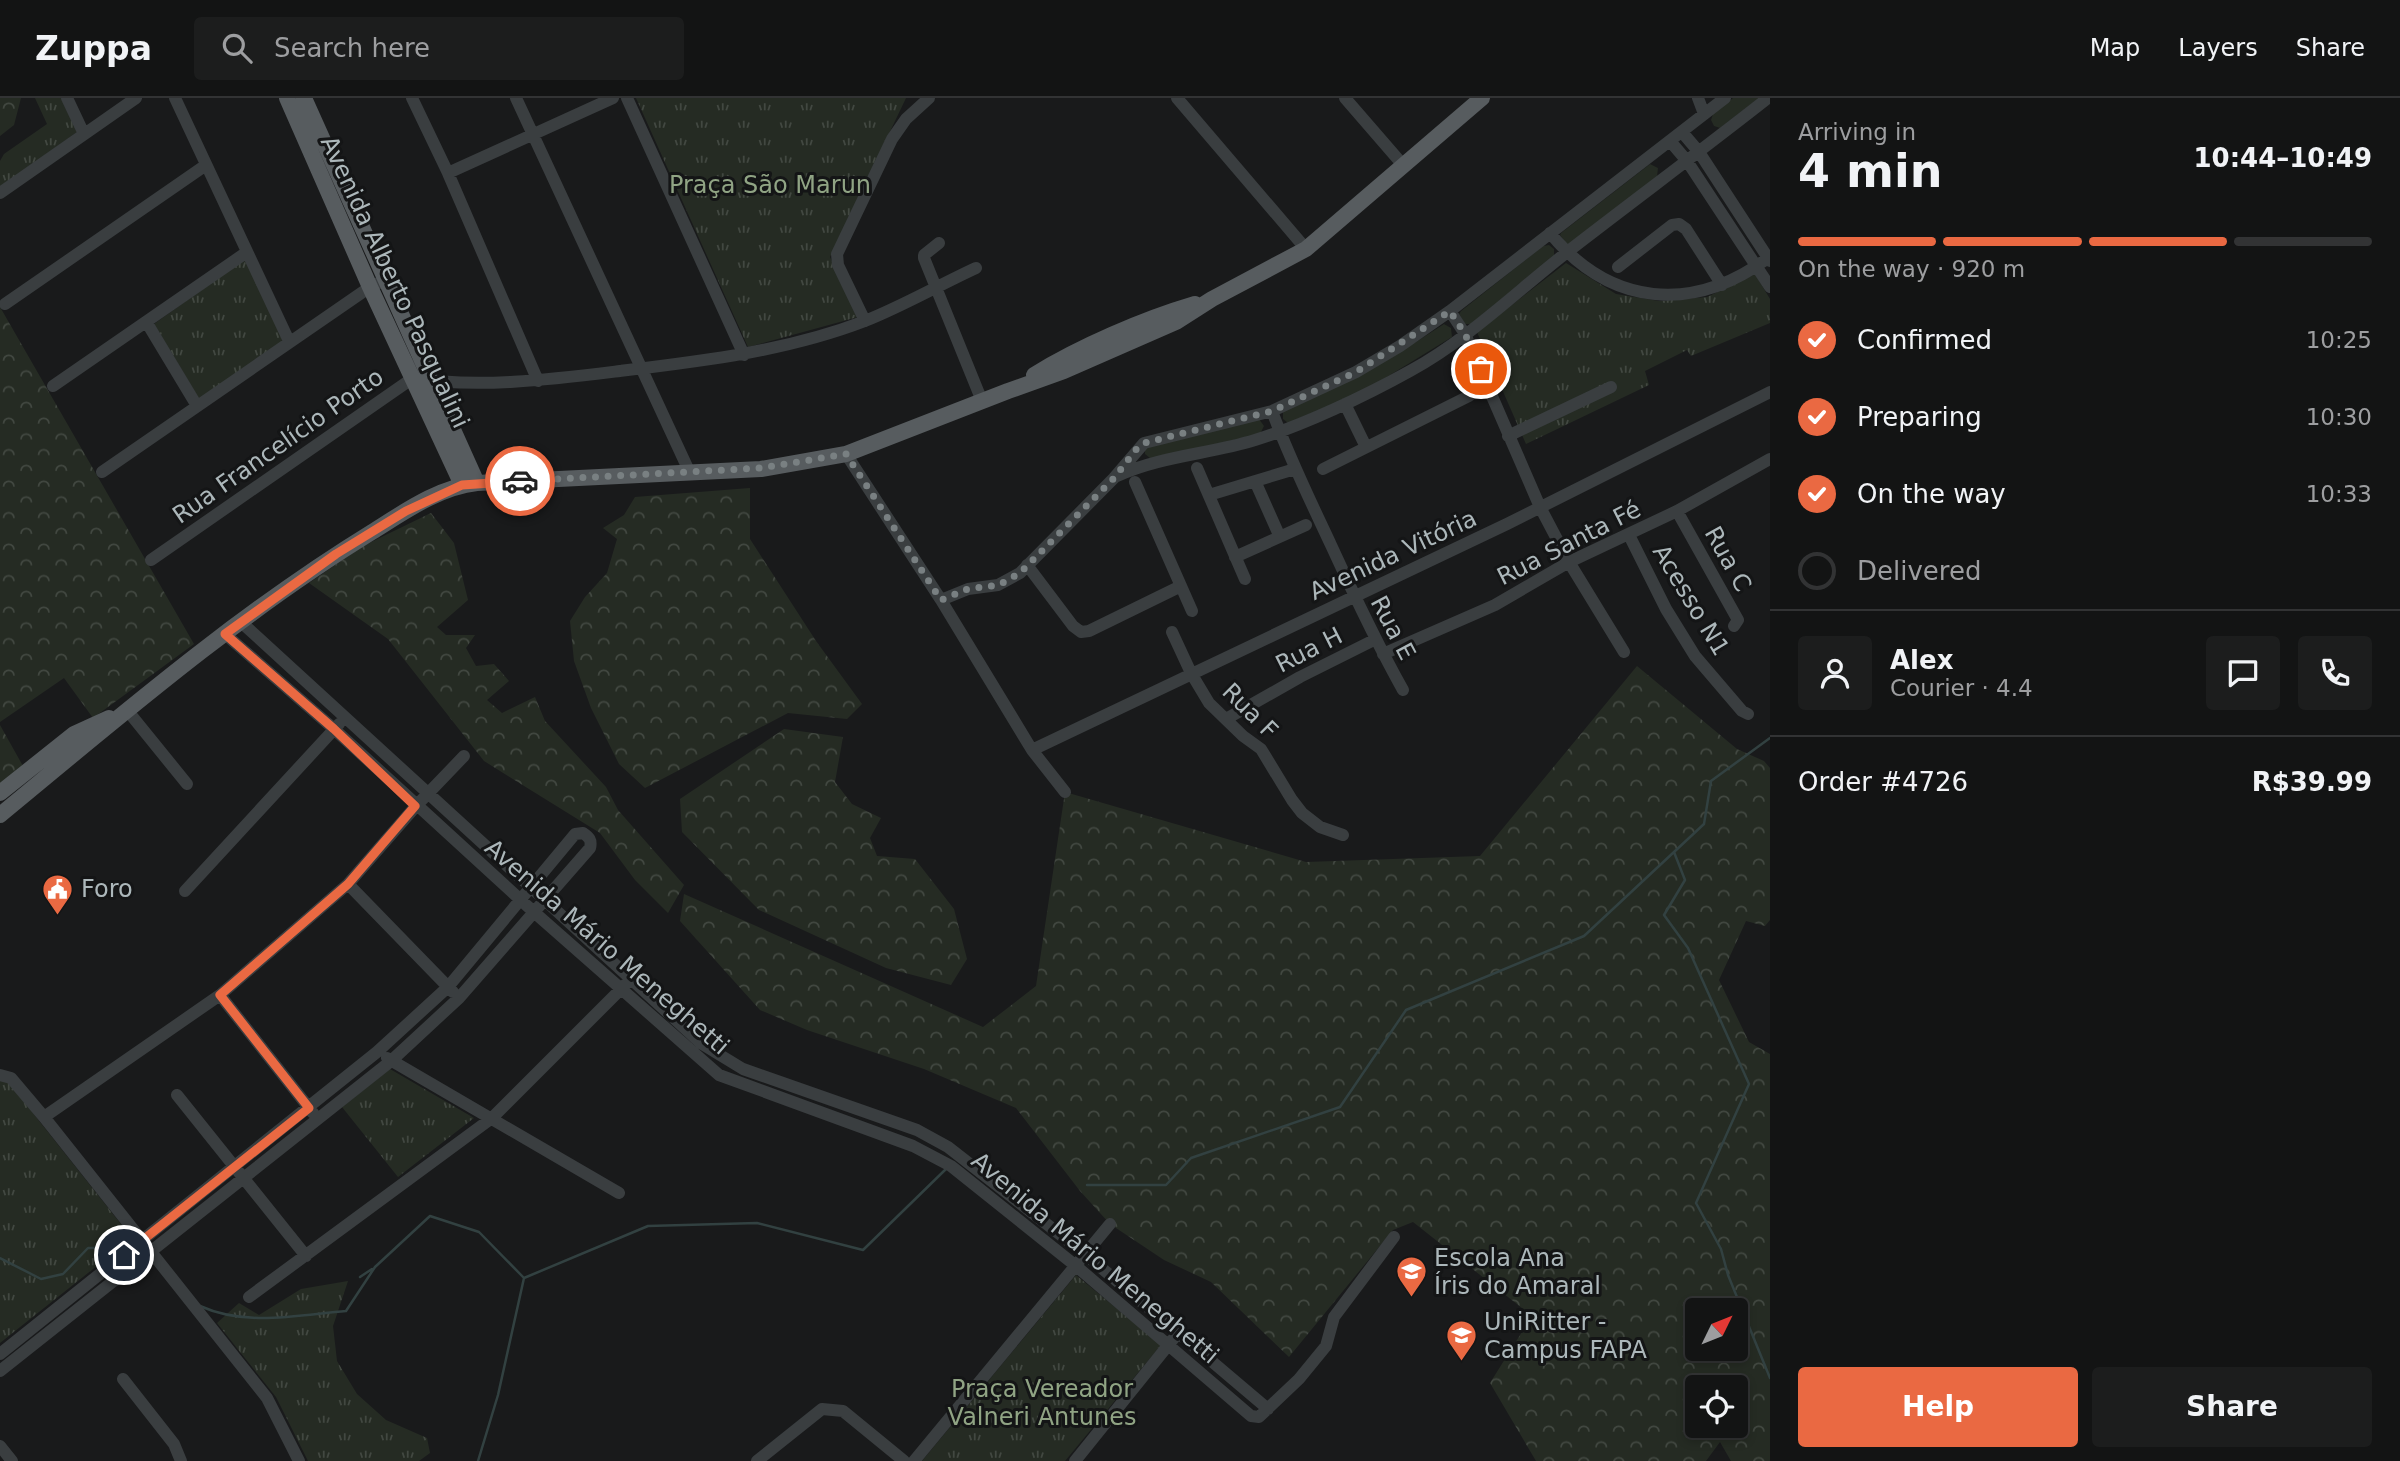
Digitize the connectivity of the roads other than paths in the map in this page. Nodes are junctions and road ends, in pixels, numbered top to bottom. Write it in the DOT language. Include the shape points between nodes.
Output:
graph roads {
  1 [pos="67,98"];
  2 [pos="136,98"];
  3 [pos="175,98"];
  4 [pos="287,98"];
  5 [pos="304,98"];
  6 [pos="412,98"];
  7 [pos="516,98"];
  8 [pos="613,98"];
  9 [pos="627,98"];
  10 [pos="929,98"];
  11 [pos="1177,98"];
  12 [pos="1345,98"];
  13 [pos="1482,98"];
  14 [pos="1698,98"];
  15 [pos="1725,98"];
  16 [pos="1768,98"];
  17 [pos="1704,114"];
  18 [pos="1682,132"];
  19 [pos="84,134"];
  20 [pos="531,134"];
  21 [pos="1670,141"];
  22 [pos="1699,152"];
  23 [pos="1687,161"];
  24 [pos="206,165"];
  25 [pos="1403,165"];
  26 [pos="447,173"];
  27 [pos="0,193"];
  28 [pos="1549,233"];
  29 [pos="939,243"];
  30 [pos="1306,249"];
  31 [pos="247,253"];
  32 [pos="1566,253"];
  33 [pos="1769,260"];
  34 [pos="1618,267"];
  35 [pos="1757,267"];
  36 [pos="976,268"];
  37 [pos="377,284"];
  38 [pos="1722,285"];
  39 [pos="936,286"];
  40 [pos="1770,287"];
  41 [pos="5,304"];
  42 [pos="1450,311"];
  43 [pos="865,321"];
  44 [pos="147,323"];
  45 [pos="1465,334"];
  46 [pos="289,341"];
  47 [pos="744,355"];
  48 [pos="642,369"];
  49 [pos="413,378"];
  50 [pos="538,381"];
  51 [pos="433,382"];
  52 [pos="53,386"];
  53 [pos="1611,387"];
  54 [pos="1770,392"];
  55 [pos="1469,396"];
  56 [pos="982,401"];
  57 [pos="1345,404"];
  58 [pos="197,407"];
  59 [pos="1272,411"];
  60 [pos="1279,431"];
  61 [pos="1508,436"];
  62 [pos="1141,445"];
  63 [pos="1366,447"];
  64 [pos="846,454"];
  65 [pos="1770,459"];
  66 [pos="1149,464"];
  67 [pos="1197,468"];
  68 [pos="1295,469"];
  69 [pos="1324,470"];
  70 [pos="102,472"];
  71 [pos="690,473"];
  72 [pos="1114,478"];
  73 [pos="1255,481"];
  74 [pos="1135,482"];
  75 [pos="470,484"];
  76 [pos="1209,495"];
  77 [pos="1540,507"];
  78 [pos="1677,511"];
  79 [pos="1306,525"];
  80 [pos="1629,535"];
  81 [pos="1279,536"];
  82 [pos="1235,557"];
  83 [pos="151,560"];
  84 [pos="1569,562"];
  85 [pos="1027,565"];
  86 [pos="1245,579"];
  87 [pos="1181,586"];
  88 [pos="1353,597"];
  89 [pos="941,600"];
  90 [pos="1192,611"];
  91 [pos="241,622"];
  92 [pos="1734,626"];
  93 [pos="1172,632"];
  94 [pos="225,634"];
  95 [pos="1374,640"];
  96 [pos="1624,652"];
  97 [pos="1383,654"];
  98 [pos="1191,673"];
  99 [pos="1403,690"];
  100 [pos="127,710"];
  101 [pos="1748,714"];
  102 [pos="345,718"];
  103 [pos="1226,719"];
  104 [pos="334,729"];
  105 [pos="75,743"];
  106 [pos="1032,750"];
  107 [pos="464,756"];
  108 [pos="187,783"];
  109 [pos="1065,792"];
  110 [pos="0,793"];
  111 [pos="428,793"];
  112 [pos="415,806"];
  113 [pos="0,815"];
  114 [pos="1343,835"];
  115 [pos="348,884"];
  116 [pos="531,888"];
  117 [pos="185,891"];
  118 [pos="521,900"];
  119 [pos="545,901"];
  120 [pos="535,913"];
  121 [pos="631,979"];
  122 [pos="448,987"];
  123 [pos="621,990"];
  124 [pos="220,995"];
  125 [pos="459,998"];
  126 [pos="377,1052"];
  127 [pos="730,1060"];
  128 [pos="391,1061"];
  129 [pos="0,1074"];
  130 [pos="719,1075"];
  131 [pos="177,1095"];
  132 [pos="838,1102"];
  133 [pos="309,1108"];
  134 [pos="832,1116"];
  135 [pos="44,1117"];
  136 [pos="318,1118"];
  137 [pos="492,1118"];
  138 [pos="948,1147"];
  139 [pos="940,1160"];
  140 [pos="234,1167"];
  141 [pos="243,1178"];
  142 [pos="619,1193"];
  143 [pos="1110,1224"];
  144 [pos="1394,1237"];
  145 [pos="146,1246"];
  146 [pos="1086,1254"];
  147 [pos="306,1256"];
  148 [pos="1076,1266"];
  149 [pos="249,1297"];
  150 [pos="58,1317"];
  151 [pos="1179,1332"];
  152 [pos="1169,1344"];
  153 [pos="0,1354"];
  154 [pos="0,1371"];
  155 [pos="123,1379"];
  156 [pos="1268,1409"];
  157 [pos="0,1446"];
  158 [pos="12,1461"];
  159 [pos="181,1461"];
  160 [pos="299,1461"];
  161 [pos="757,1461"];
  162 [pos="904,1461"];
  163 [pos="914,1461"];
  164 [pos="1075,1461"];
  1 -- 19 [label="street"];
  2 -- 19 [label="street"];
  3 -- 24 [label="street"];
  4 -- 37 [label="main road, Avenida Alberto Pasqualini"];
  5 -- 37 [label="main road, Avenida Alberto Pasqualini"];
  6 -- 26 [label="street"];
  7 -- 20 [label="street"];
  8 -- 20 [label="street"];
  9 -- 47 [label="street"];
  10 -- 43 [label="street" via="906,118 892,139 837,254"];
  11 -- 30 [label="street"];
  12 -- 25 [label="street"];
  13 -- 25 [label="main road"];
  14 -- 17 [label="street"];
  15 -- 17 [label="street"];
  16 -- 22 [label="street"];
  17 -- 18 [label="street"];
  18 -- 21 [label="street"];
  18 -- 22 [label="street"];
  19 -- 27 [label="street"];
  20 -- 26 [label="street"];
  20 -- 48 [label="street"];
  21 -- 23 [label="street"];
  21 -- 28 [label="street"];
  22 -- 23 [label="street"];
  22 -- 33 [label="street"];
  23 -- 32 [label="street"];
  23 -- 35 [label="street"];
  24 -- 31 [label="street"];
  24 -- 41 [label="street"];
  25 -- 30 [label="main road"];
  26 -- 50 [label="street"];
  28 -- 32 [label="street"];
  28 -- 42 [label="street"];
  29 -- 39 [label="street" via="924,256"];
  30 -- 56 [label="main road" via="1176,322"];
  31 -- 44 [label="street"];
  31 -- 46 [label="street"];
  32 -- 38 [label="street" via="1634,292 1676,295"];
  32 -- 45 [label="street"];
  33 -- 35 [label="street"];
  34 -- 38 [label="street" via="1676,224 1686,229"];
  35 -- 38 [label="street"];
  35 -- 40 [label="street"];
  36 -- 39 [label="street, Rua Francelício Porto"];
  37 -- 46 [label="street"];
  37 -- 49 [label="main road, Avenida Alberto Pasqualini"];
  37 -- 51 [label="main road, Avenida Alberto Pasqualini"];
  39 -- 43 [label="street, Rua Francelício Porto"];
  39 -- 56 [label="street"];
  42 -- 45 [label="street"];
  42 -- 59 [label="street" via="1356,372"];
  43 -- 47 [label="street, Rua Francelício Porto"];
  44 -- 52 [label="street"];
  44 -- 58 [label="street"];
  45 -- 57 [label="street" via="1412,370"];
  45 -- 61 [label="street"];
  46 -- 58 [label="street"];
  47 -- 48 [label="street, Rua Francelício Porto"];
  48 -- 50 [label="street, Rua Francelício Porto"];
  48 -- 71 [label="street"];
  49 -- 51 [label="street, Rua Francelício Porto"];
  49 -- 75 [label="main road, Avenida Alberto Pasqualini"];
  49 -- 83 [label="street, Rua Francelício Porto"];
  50 -- 51 [label="street, Rua Francelício Porto"];
  51 -- 75 [label="main road, Avenida Alberto Pasqualini"];
  53 -- 61 [label="street"];
  54 -- 77 [label="street, Avenida Vitória"];
  55 -- 63 [label="street"];
  56 -- 64 [label="main road"];
  57 -- 60 [label="street"];
  57 -- 63 [label="street"];
  58 -- 70 [label="street"];
  59 -- 60 [label="street, Rua E"];
  59 -- 62 [label="street"];
  60 -- 66 [label="street" via="1217,451"];
  60 -- 68 [label="street, Rua E"];
  61 -- 77 [label="street"];
  62 -- 66 [label="street" via="1140,457"];
  62 -- 72 [label="street"];
  63 -- 69 [label="street"];
  64 -- 71 [label="main road" via="761,468"];
  64 -- 89 [label="street"];
  65 -- 78 [label="street, Rua Santa Fé"];
  66 -- 72 [label="street"];
  67 -- 76 [label="street"];
  68 -- 73 [label="street"];
  68 -- 88 [label="street, Rua E"];
  71 -- 75 [label="main road"];
  72 -- 85 [label="street"];
  73 -- 76 [label="street"];
  73 -- 81 [label="street"];
  74 -- 87 [label="street"];
  75 -- 91 [label="main road" via="406,511"];
  76 -- 82 [label="street"];
  77 -- 84 [label="street"];
  77 -- 88 [label="street, Avenida Vitória"];
  78 -- 80 [label="street, Rua Santa Fé"];
  78 -- 92 [label="street, Rua C" via="1738,620"];
  79 -- 81 [label="street"];
  80 -- 84 [label="street, Rua Santa Fé"];
  80 -- 101 [label="street, Acesso N1" via="1695,656"];
  81 -- 82 [label="street"];
  82 -- 86 [label="street"];
  84 -- 96 [label="street"];
  84 -- 97 [label="street, Rua Santa Fé" via="1495,605"];
  85 -- 87 [label="street" via="1081,632"];
  85 -- 89 [label="street" via="999,585 968,589"];
  87 -- 90 [label="street"];
  88 -- 95 [label="street, Rua E"];
  88 -- 98 [label="street, Avenida Vitória"];
  89 -- 106 [label="street"];
  91 -- 94 [label="main road"];
  91 -- 102 [label="street, Avenida Mário Meneghetti"];
  93 -- 98 [label="street, Rua F"];
  94 -- 100 [label="main road"];
  94 -- 104 [label="street, Avenida Mário Meneghetti"];
  95 -- 97 [label="street, Rua E"];
  95 -- 103 [label="street, Rua H"];
  97 -- 99 [label="street, Rua E"];
  98 -- 103 [label="street, Rua F" via="1209,703"];
  98 -- 106 [label="street, Avenida Vitória"];
  100 -- 105 [label="main road"];
  100 -- 108 [label="street"];
  102 -- 104 [label="street"];
  102 -- 111 [label="street, Avenida Mário Meneghetti"];
  103 -- 114 [label="street, Rua F" via="1261,749 1302,813 1320,827"];
  104 -- 112 [label="street, Avenida Mário Meneghetti"];
  104 -- 117 [label="street"];
  105 -- 110 [label="main road"];
  105 -- 113 [label="main road"];
  106 -- 109 [label="street"];
  107 -- 111 [label="street"];
  111 -- 112 [label="street"];
  111 -- 116 [label="street, Avenida Mário Meneghetti"];
  112 -- 115 [label="street"];
  112 -- 118 [label="street, Avenida Mário Meneghetti"];
  115 -- 122 [label="street"];
  115 -- 124 [label="street"];
  116 -- 118 [label="street"];
  116 -- 119 [label="street, Avenida Mário Meneghetti"];
  116 -- 119 [label="street" via="575,834 589,837 590,848"];
  118 -- 120 [label="street, Avenida Mário Meneghetti"];
  118 -- 122 [label="street"];
  119 -- 120 [label="street"];
  119 -- 121 [label="street, Avenida Mário Meneghetti"];
  120 -- 123 [label="street, Avenida Mário Meneghetti"];
  120 -- 125 [label="street"];
  121 -- 123 [label="street"];
  121 -- 127 [label="street, Avenida Mário Meneghetti" via="702,1044"];
  122 -- 125 [label="street"];
  122 -- 126 [label="street"];
  123 -- 130 [label="street, Avenida Mário Meneghetti"];
  123 -- 137 [label="street"];
  124 -- 133 [label="street"];
  124 -- 135 [label="street"];
  125 -- 128 [label="street"];
  126 -- 128 [label="street"];
  126 -- 133 [label="street"];
  127 -- 130 [label="street"];
  127 -- 132 [label="street, Avenida Mário Meneghetti" via="743,1069"];
  128 -- 136 [label="street"];
  128 -- 137 [label="street"];
  129 -- 135 [label="street" via="11,1079"];
  130 -- 134 [label="street, Avenida Mário Meneghetti"];
  131 -- 140 [label="street"];
  132 -- 134 [label="street"];
  132 -- 138 [label="street, Avenida Mário Meneghetti" via="917,1130"];
  133 -- 136 [label="street"];
  133 -- 140 [label="street"];
  134 -- 139 [label="street, Avenida Mário Meneghetti"];
  135 -- 145 [label="street"];
  136 -- 141 [label="street"];
  137 -- 142 [label="street"];
  137 -- 147 [label="street"];
  138 -- 139 [label="street"];
  138 -- 146 [label="street, Avenida Mário Meneghetti"];
  139 -- 148 [label="street, Avenida Mário Meneghetti"];
  140 -- 141 [label="street"];
  140 -- 145 [label="street"];
  141 -- 145 [label="street"];
  141 -- 147 [label="street"];
  143 -- 146 [label="street"];
  144 -- 156 [label="street" via="1334,1317 1326,1346"];
  145 -- 150 [label="street"];
  145 -- 160 [label="street" via="267,1398"];
  146 -- 148 [label="street"];
  146 -- 151 [label="street, Avenida Mário Meneghetti"];
  147 -- 149 [label="street"];
  148 -- 152 [label="street, Avenida Mário Meneghetti"];
  148 -- 163 [label="street"];
  150 -- 153 [label="street"];
  150 -- 154 [label="street"];
  151 -- 152 [label="street"];
  151 -- 156 [label="street, Avenida Mário Meneghetti"];
  152 -- 156 [label="street, Avenida Mário Meneghetti" via="1251,1416 1259,1417"];
  152 -- 164 [label="street"];
  155 -- 159 [label="street" via="174,1444"];
  157 -- 158 [label="street"];
  161 -- 162 [label="street" via="822,1409 842,1411"];
}
